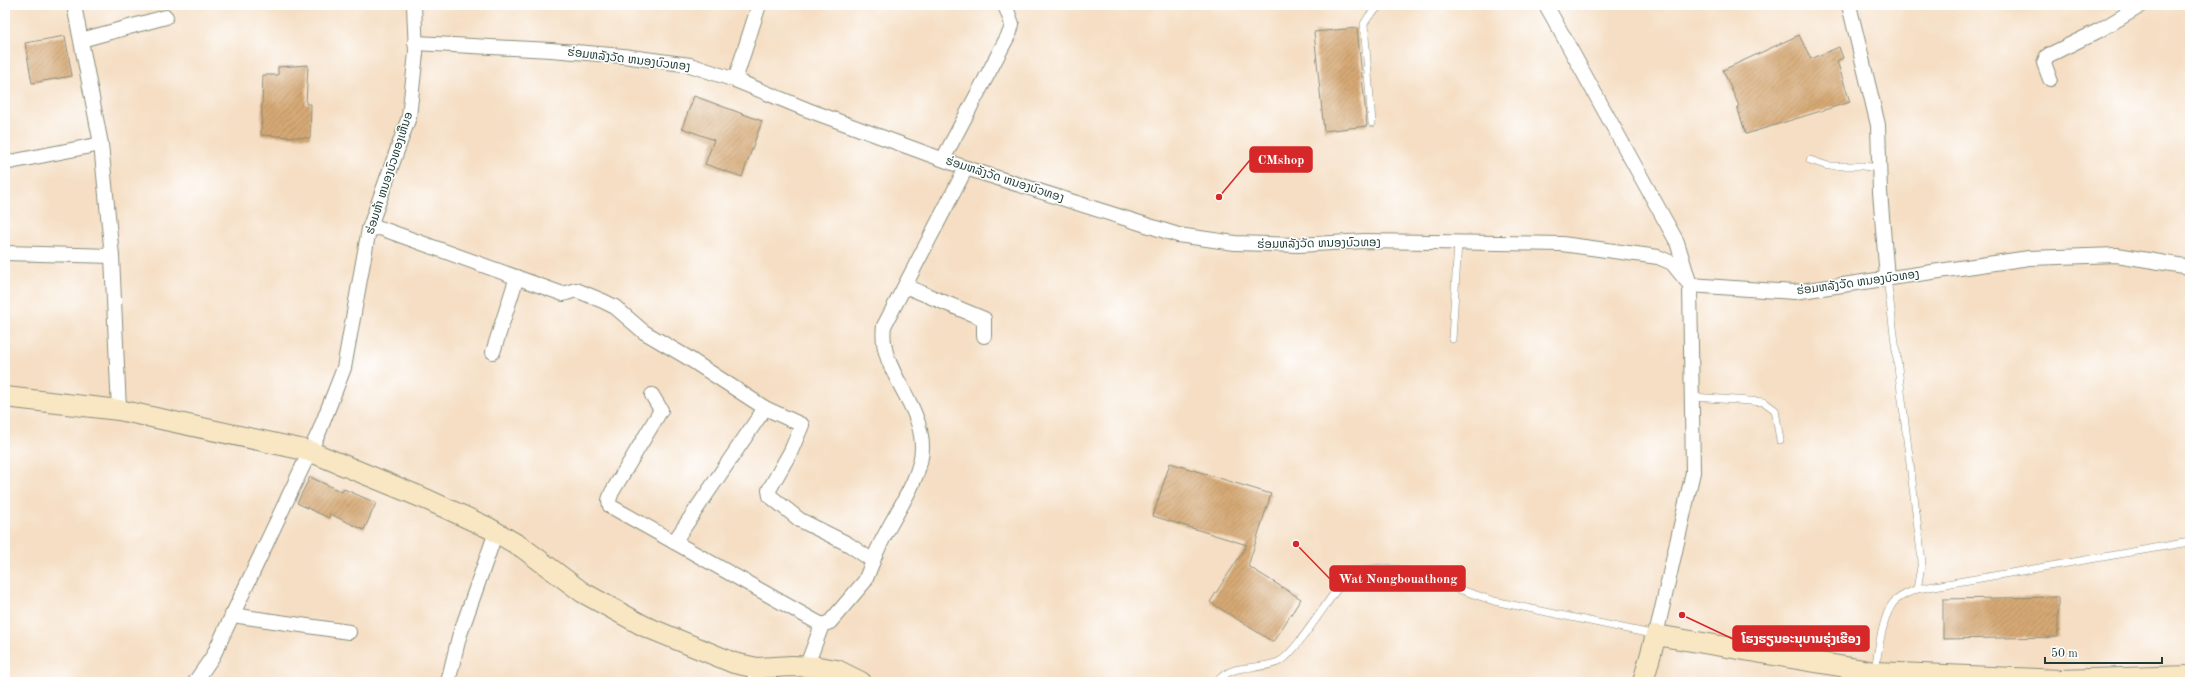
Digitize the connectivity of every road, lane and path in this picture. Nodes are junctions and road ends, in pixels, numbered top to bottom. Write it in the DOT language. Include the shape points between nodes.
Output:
graph roads {
  1 [pos="74,5"];
  2 [pos="414,5"];
  3 [pos="759,5"];
  4 [pos="1005,5"];
  5 [pos="1381,5"];
  6 [pos="1546,5"];
  7 [pos="1849,5"];
  8 [pos="2142,5"];
  9 [pos="166,17"];
  10 [pos="81,40"];
  11 [pos="415,43"];
  12 [pos="736,80"];
  13 [pos="2050,80"];
  14 [pos="1372,123"];
  15 [pos="100,144"];
  16 [pos="944,160"];
  17 [pos="1810,160"];
  18 [pos="5,163"];
  19 [pos="966,168"];
  20 [pos="1881,168"];
  21 [pos="368,229"];
  22 [pos="1458,242"];
  23 [pos="5,253"];
  24 [pos="112,256"];
  25 [pos="2190,267"];
  26 [pos="517,277"];
  27 [pos="1887,278"];
  28 [pos="1690,285"];
  29 [pos="905,286"];
  30 [pos="984,336"];
  31 [pos="1452,339"];
  32 [pos="493,352"];
  33 [pos="652,395"];
  34 [pos="5,397"];
  35 [pos="1692,398"];
  36 [pos="765,408"];
  37 [pos="119,410"];
  38 [pos="1780,440"];
  39 [pos="309,451"];
  40 [pos="496,532"];
  41 [pos="674,542"];
  42 [pos="2190,542"];
  43 [pos="874,561"];
  44 [pos="1917,589"];
  45 [pos="232,615"];
  46 [pos="822,625"];
  47 [pos="350,632"];
  48 [pos="1656,635"];
  49 [pos="807,665"];
  50 [pos="755,675"];
  51 [pos="2190,676"];
  52 [pos="1874,677"];
  53 [pos="1949,678"];
  54 [pos="2026,680"];
  55 [pos="195,682"];
  56 [pos="448,682"];
  57 [pos="861,682"];
  58 [pos="1217,682"];
  59 [pos="1642,682"];
  1 -- 10 [label="street"];
  2 -- 11 [label="street, ຮ່ອມຫ້າ ຫນອງບົວທອງເຫືນອ"];
  3 -- 12 [label="street"];
  4 -- 16 [label="street" via="1012,24 1010,32"];
  5 -- 14 [label="lane" via="1364,24"];
  6 -- 28 [label="street" via="1677,242"];
  7 -- 20 [label="street" via="1878,125"];
  8 -- 13 [label="street" via="2100,30 2047,56 2044,63"];
  9 -- 10 [label="street"];
  10 -- 15 [label="street"];
  11 -- 12 [label="street, ຮ່ອມຫລັງວັດ ຫນອງບົວທອງ" via="623,56 690,65"];
  11 -- 21 [label="street, ຮ່ອມຫ້າ ຫນອງບົວທອງເຫືນອ" via="409,117"];
  12 -- 16 [label="street, ຮ່ອມຫລັງວັດ ຫນອງບົວທອງ" via="808,110"];
  15 -- 18 [label="street"];
  15 -- 24 [label="street"];
  16 -- 19 [label="street, ຮ່ອມຫລັງວັດ ຫນອງບົວທອງ"];
  17 -- 20 [label="lane" via="1828,166"];
  19 -- 22 [label="street, ຮ່ອມຫລັງວັດ ຫນອງບົວທອງ" via="1178,235 1235,243 1299,245 1364,241"];
  19 -- 29 [label="street"];
  20 -- 27 [label="street" via="1880,192"];
  21 -- 26 [label="street" via="380,228"];
  21 -- 39 [label="street, ຮ່ອມຫ້າ ຫນອງບົວທອງເຫືນອ" via="344,368"];
  22 -- 28 [label="street, ຮ່ອມຫລັງວັດ ຫນອງບົວທອງ" via="1562,244 1658,257 1672,263"];
  22 -- 31 [label="lane"];
  23 -- 24 [label="street"];
  24 -- 37 [label="street"];
  25 -- 27 [label="street, ຮ່ອມຫລັງວັດ ຫນອງບົວທອງ" via="2117,255 2030,258"];
  26 -- 32 [label="street"];
  26 -- 36 [label="street" via="562,294 576,290 615,307 644,332"];
  27 -- 28 [label="street, ຮ່ອມຫລັງວັດ ຫນອງບົວທອງ" via="1794,292"];
  27 -- 44 [label="lane" via="1922,561"];
  28 -- 35 [label="street"];
  29 -- 30 [label="street" via="984,319"];
  29 -- 43 [label="street" via="884,326 883,339 893,372 917,415 922,447 916,475 882,539"];
  33 -- 41 [label="street" via="661,410 609,500 610,506"];
  34 -- 37 [label="street"];
  35 -- 38 [label="lane" via="1764,402 1775,410"];
  35 -- 48 [label="street" via="1693,472"];
  36 -- 41 [label="street"];
  36 -- 43 [label="street" via="802,425 769,490 770,496 800,520 848,544"];
  37 -- 39 [label="street"];
  39 -- 40 [label="street" via="428,500"];
  39 -- 45 [label="street, ຮ່ອມຫ້າ ຫນອງບົວທອງເຫືນອ"];
  40 -- 50 [label="street" via="523,548 582,592 644,626 734,663"];
  40 -- 56 [label="street" via="459,637"];
  41 -- 46 [label="street"];
  42 -- 44 [label="lane"];
  43 -- 46 [label="street" via="865,581 830,622"];
  44 -- 52 [label="lane" via="1904,594 1893,603 1886,616"];
  45 -- 47 [label="street"];
  45 -- 55 [label="street, ຮ່ອມຫ້າ ຫນອງບົວທອງເຫືນອ" via="213,656"];
  46 -- 49 [label="street"];
  48 -- 52 [label="street"];
  48 -- 58 [label="lane" via="1494,601 1402,570 1384,568 1358,573 1345,579 1282,660 1263,666 1238,668 1227,672"];
  48 -- 59 [label="street"];
  49 -- 50 [label="street"];
  49 -- 57 [label="street" via="837,670"];
  51 -- 54 [label="street"];
  52 -- 53 [label="street"];
  53 -- 54 [label="street"];
}
